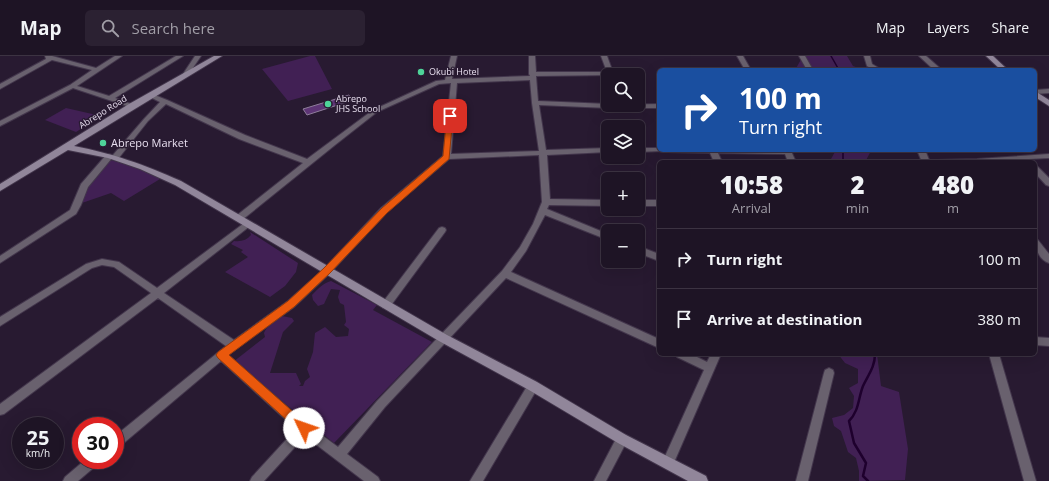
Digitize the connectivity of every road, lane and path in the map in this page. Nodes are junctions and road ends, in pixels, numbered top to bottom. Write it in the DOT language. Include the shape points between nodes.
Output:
graph roads {
  1 [pos="45,56"];
  2 [pos="119,56"];
  3 [pos="180,56"];
  4 [pos="196,56"];
  5 [pos="219,56"];
  6 [pos="454,56"];
  7 [pos="532,56"];
  8 [pos="604,56"];
  9 [pos="740,56"];
  10 [pos="802,56"];
  11 [pos="867,56"];
  12 [pos="922,56"];
  13 [pos="989,56"];
  14 [pos="52,58"];
  15 [pos="608,68"];
  16 [pos="747,68"];
  17 [pos="809,68"];
  18 [pos="876,68"];
  19 [pos="937,68"];
  20 [pos="1003,68"];
  21 [pos="98,70"];
  22 [pos="186,74"];
  23 [pos="601,75"];
  24 [pos="533,76"];
  25 [pos="451,81"];
  26 [pos="72,86"];
  27 [pos="0,87"];
  28 [pos="1049,91"];
  29 [pos="1037,93"];
  30 [pos="150,95"];
  31 [pos="1037,95"];
  32 [pos="110,98"];
  33 [pos="165,101"];
  34 [pos="535,103"];
  35 [pos="1049,104"];
  36 [pos="601,105"];
  37 [pos="132,106"];
  38 [pos="645,106"];
  39 [pos="657,106"];
  40 [pos="0,124"];
  41 [pos="67,147"];
  42 [pos="601,150"];
  43 [pos="645,150"];
  44 [pos="657,150"];
  45 [pos="542,152"];
  46 [pos="1029,152"];
  47 [pos="1049,156"];
  48 [pos="112,157"];
  49 [pos="447,157"];
  50 [pos="1034,157"];
  51 [pos="1026,160"];
  52 [pos="308,162"];
  53 [pos="1037,171"];
  54 [pos="1049,183"];
  55 [pos="0,188"];
  56 [pos="546,202"];
  57 [pos="601,203"];
  58 [pos="645,203"];
  59 [pos="657,203"];
  60 [pos="542,211"];
  61 [pos="243,221"];
  62 [pos="442,230"];
  63 [pos="601,234"];
  64 [pos="1037,245"];
  65 [pos="645,252"];
  66 [pos="657,257"];
  67 [pos="0,260"];
  68 [pos="1049,260"];
  69 [pos="327,271"];
  70 [pos="505,273"];
  71 [pos="158,292"];
  72 [pos="386,305"];
  73 [pos="0,322"];
  74 [pos="443,338"];
  75 [pos="1037,341"];
  76 [pos="1049,342"];
  77 [pos="657,343"];
  78 [pos="234,345"];
  79 [pos="221,355"];
  80 [pos="685,356"];
  81 [pos="715,356"];
  82 [pos="995,356"];
  83 [pos="710,368"];
  84 [pos="829,373"];
  85 [pos="533,386"];
  86 [pos="0,410"];
  87 [pos="304,428"];
  88 [pos="124,436"];
  89 [pos="622,439"];
  90 [pos="338,454"];
  91 [pos="668,463"];
  92 [pos="83,469"];
  93 [pos="69,481"];
  94 [pos="256,481"];
  95 [pos="374,481"];
  96 [pos="476,481"];
  97 [pos="600,481"];
  98 [pos="701,481"];
  99 [pos="802,481"];
  100 [pos="1030,481"];
  1 -- 14 [label="street"];
  2 -- 21 [label="street"];
  3 -- 32 [label="street"];
  4 -- 22 [label="street"];
  5 -- 22 [label="street, Abrepo Road"];
  6 -- 25 [label="street"];
  7 -- 24 [label="street"];
  8 -- 15 [label="street"];
  9 -- 16 [label="street"];
  10 -- 17 [label="street"];
  11 -- 18 [label="street" via="869,64"];
  12 -- 19 [label="street"];
  13 -- 20 [label="street"];
  14 -- 21 [label="street"];
  14 -- 27 [label="street"];
  21 -- 26 [label="street"];
  22 -- 30 [label="street, Abrepo Road"];
  23 -- 24 [label="street"];
  24 -- 25 [label="street"];
  24 -- 34 [label="street"];
  25 -- 49 [label="street"];
  25 -- 52 [label="street" via="431,85 375,111"];
  26 -- 32 [label="street"];
  26 -- 40 [label="street"];
  28 -- 29 [label="street"];
  30 -- 33 [label="street"];
  30 -- 37 [label="street, Abrepo Road"];
  31 -- 35 [label="street"];
  32 -- 37 [label="street"];
  33 -- 48 [label="street"];
  33 -- 52 [label="street" via="244,138"];
  34 -- 36 [label="street"];
  34 -- 45 [label="street"];
  37 -- 41 [label="street, Abrepo Road"];
  38 -- 39 [label="street"];
  41 -- 48 [label="street"];
  41 -- 55 [label="street, Abrepo Road"];
  42 -- 45 [label="street"];
  43 -- 44 [label="street"];
  45 -- 49 [label="street"];
  45 -- 56 [label="street"];
  46 -- 50 [label="street"];
  47 -- 50 [label="street"];
  48 -- 61 [label="street" via="152,169"];
  48 -- 67 [label="street" via="84,186 73,212"];
  49 -- 69 [label="street" via="384,210"];
  50 -- 51 [label="street"];
  52 -- 61 [label="street"];
  53 -- 54 [label="street"];
  56 -- 57 [label="street"];
  56 -- 60 [label="street"];
  58 -- 59 [label="street"];
  60 -- 63 [label="street"];
  60 -- 70 [label="street" via="523,249"];
  61 -- 69 [label="street"];
  61 -- 71 [label="street"];
  62 -- 72 [label="street"];
  64 -- 68 [label="street"];
  65 -- 66 [label="street"];
  69 -- 72 [label="street"];
  69 -- 78 [label="street" via="291,304"];
  70 -- 74 [label="street"];
  70 -- 77 [label="street"];
  71 -- 73 [label="street" via="116,264 102,262 89,266"];
  71 -- 78 [label="street"];
  71 -- 86 [label="street"];
  72 -- 74 [label="street"];
  74 -- 85 [label="street"];
  74 -- 90 [label="street"];
  75 -- 76 [label="street"];
  78 -- 79 [label="street"];
  79 -- 87 [label="street"];
  79 -- 88 [label="street"];
  80 -- 83 [label="street"];
  81 -- 83 [label="street"];
  82 -- 100 [label="street"];
  83 -- 91 [label="street"];
  84 -- 99 [label="street"];
  85 -- 89 [label="street"];
  85 -- 96 [label="street"];
  87 -- 90 [label="street"];
  87 -- 94 [label="street"];
  89 -- 91 [label="street"];
  89 -- 97 [label="street"];
  90 -- 95 [label="street"];
  91 -- 98 [label="street"];
  92 -- 93 [label="street"];
}
